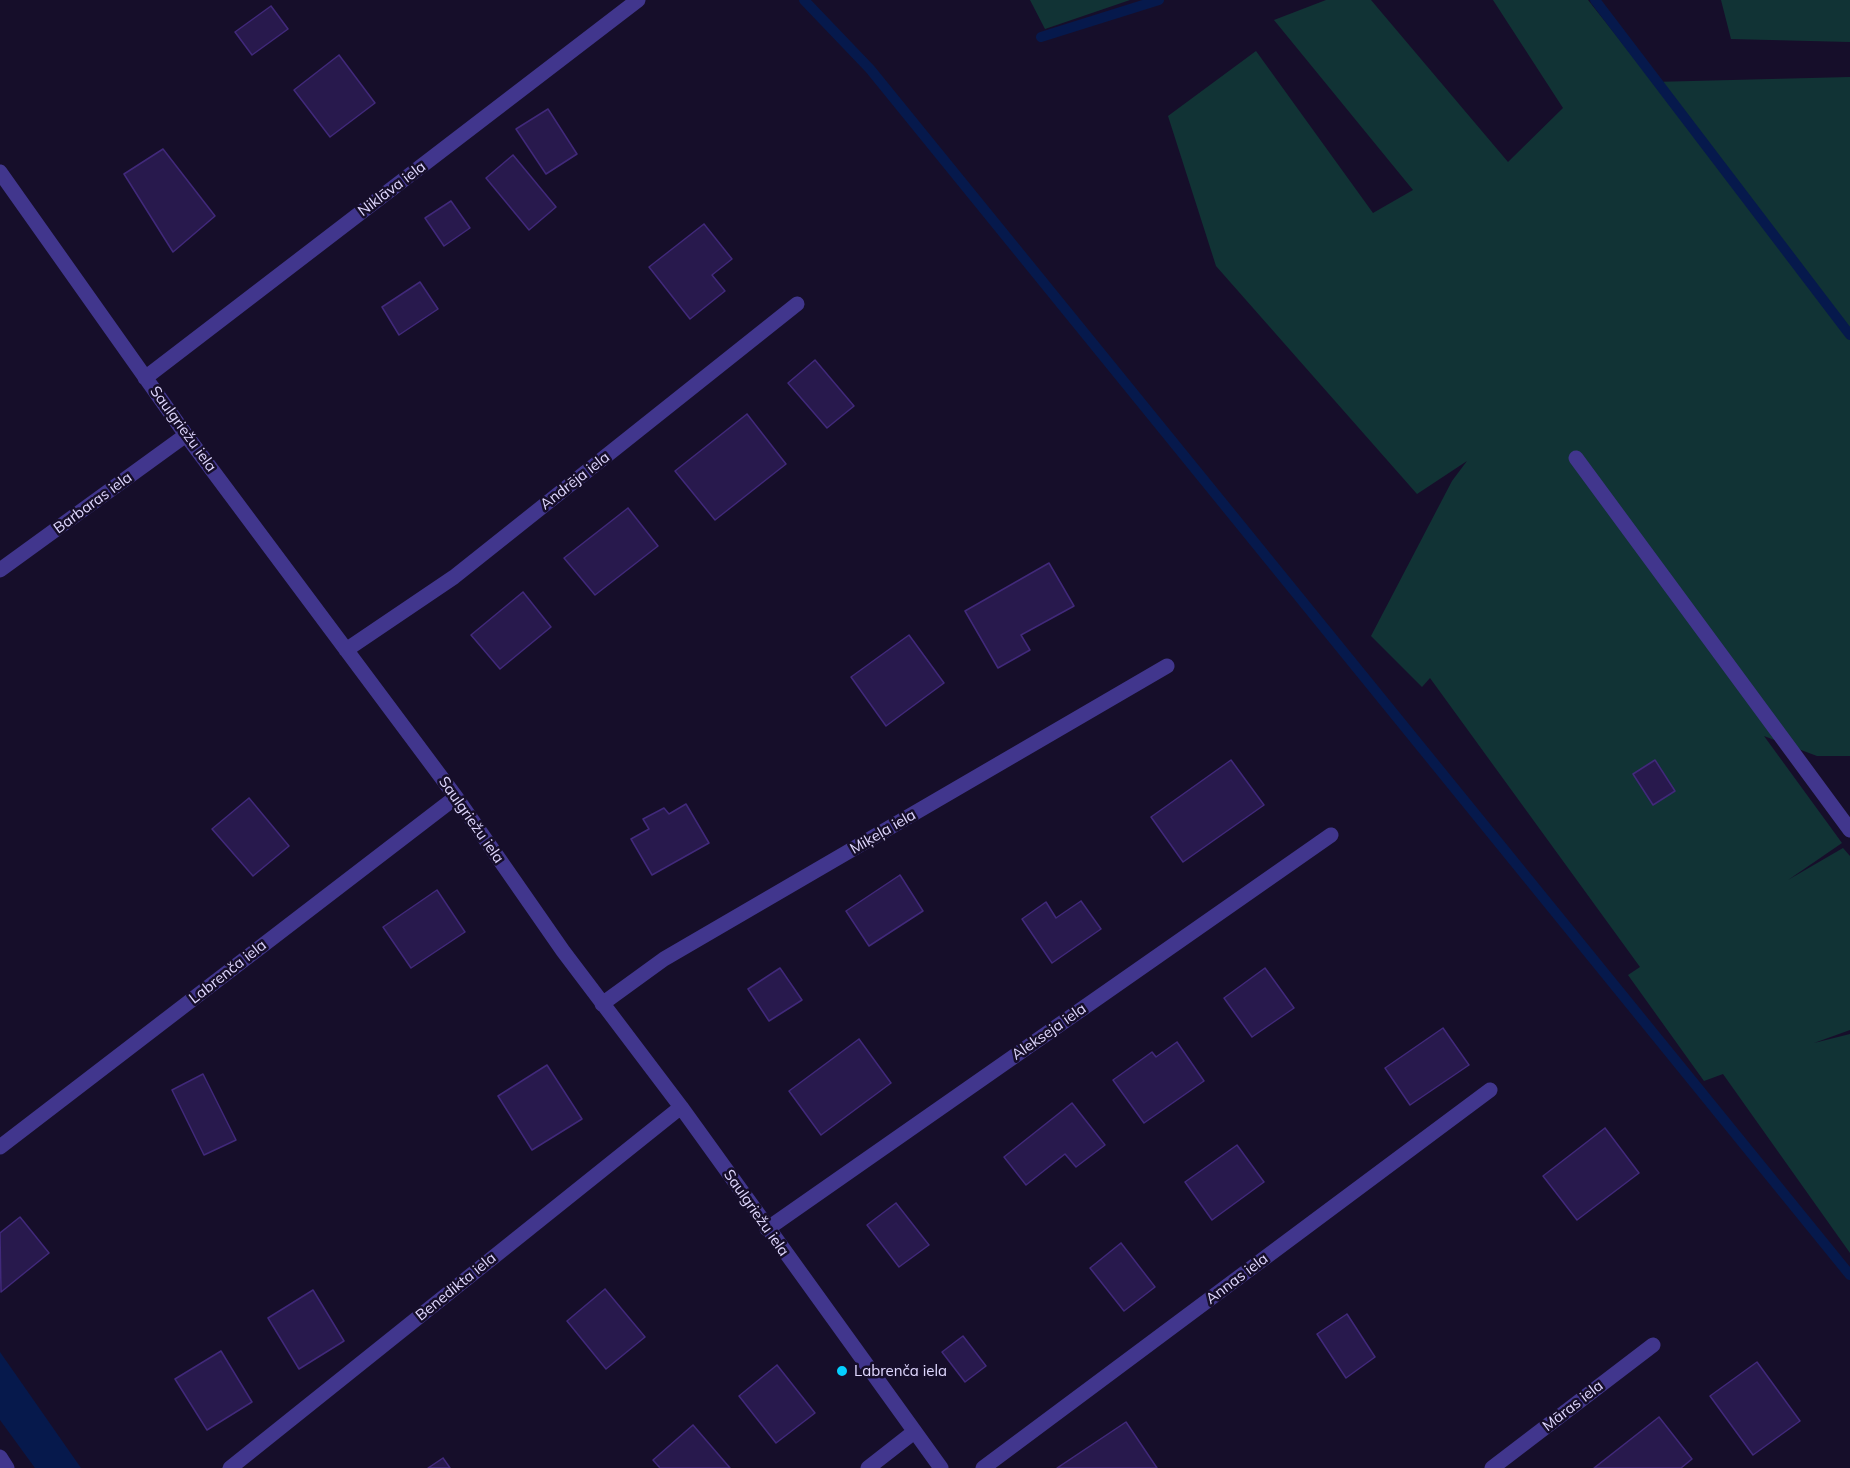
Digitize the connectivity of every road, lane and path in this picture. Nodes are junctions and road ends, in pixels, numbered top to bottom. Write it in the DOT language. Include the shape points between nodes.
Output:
graph roads {
  1 [pos="638,0"];
  2 [pos="0,172"];
  3 [pos="797,304"];
  4 [pos="146,378"];
  5 [pos="186,435"];
  6 [pos="1576,458"];
  7 [pos="0,570"];
  8 [pos="346,650"];
  9 [pos="1167,666"];
  10 [pos="456,797"];
  11 [pos="1850,830"];
  12 [pos="1331,835"];
  13 [pos="602,1004"];
  14 [pos="1490,1090"];
  15 [pos="681,1107"];
  16 [pos="0,1147"];
  17 [pos="767,1229"];
  18 [pos="1653,1345"];
  19 [pos="914,1432"];
  20 [pos="0,1457"];
  21 [pos="7,1468"];
  22 [pos="230,1468"];
  23 [pos="868,1468"];
  24 [pos="941,1468"];
  25 [pos="983,1468"];
  26 [pos="1492,1468"];
  1 -- 4 [label="street, Niklāva iela"];
  2 -- 4 [label="street, Saulgriežu iela"];
  3 -- 8 [label="street, Andrēja iela" via="454,577"];
  4 -- 5 [label="street, Saulgriežu iela"];
  5 -- 7 [label="street, Barbaras iela"];
  5 -- 8 [label="street, Saulgriežu iela"];
  6 -- 11 [label="street"];
  8 -- 10 [label="street, Saulgriežu iela"];
  9 -- 13 [label="street, Miķeļa iela" via="664,959"];
  10 -- 13 [label="street, Saulgriežu iela"];
  10 -- 16 [label="street, Labrenča iela"];
  12 -- 17 [label="street, Alekseja iela"];
  13 -- 15 [label="street, Saulgriežu iela"];
  14 -- 25 [label="street, Annas iela"];
  15 -- 17 [label="street, Saulgriežu iela"];
  15 -- 22 [label="street, Benedikta iela"];
  17 -- 19 [label="street, Saulgriežu iela"];
  18 -- 26 [label="street, Māras iela"];
  19 -- 23 [label="street"];
  19 -- 24 [label="street, Saulgriežu iela"];
  20 -- 21 [label="street"];
}
